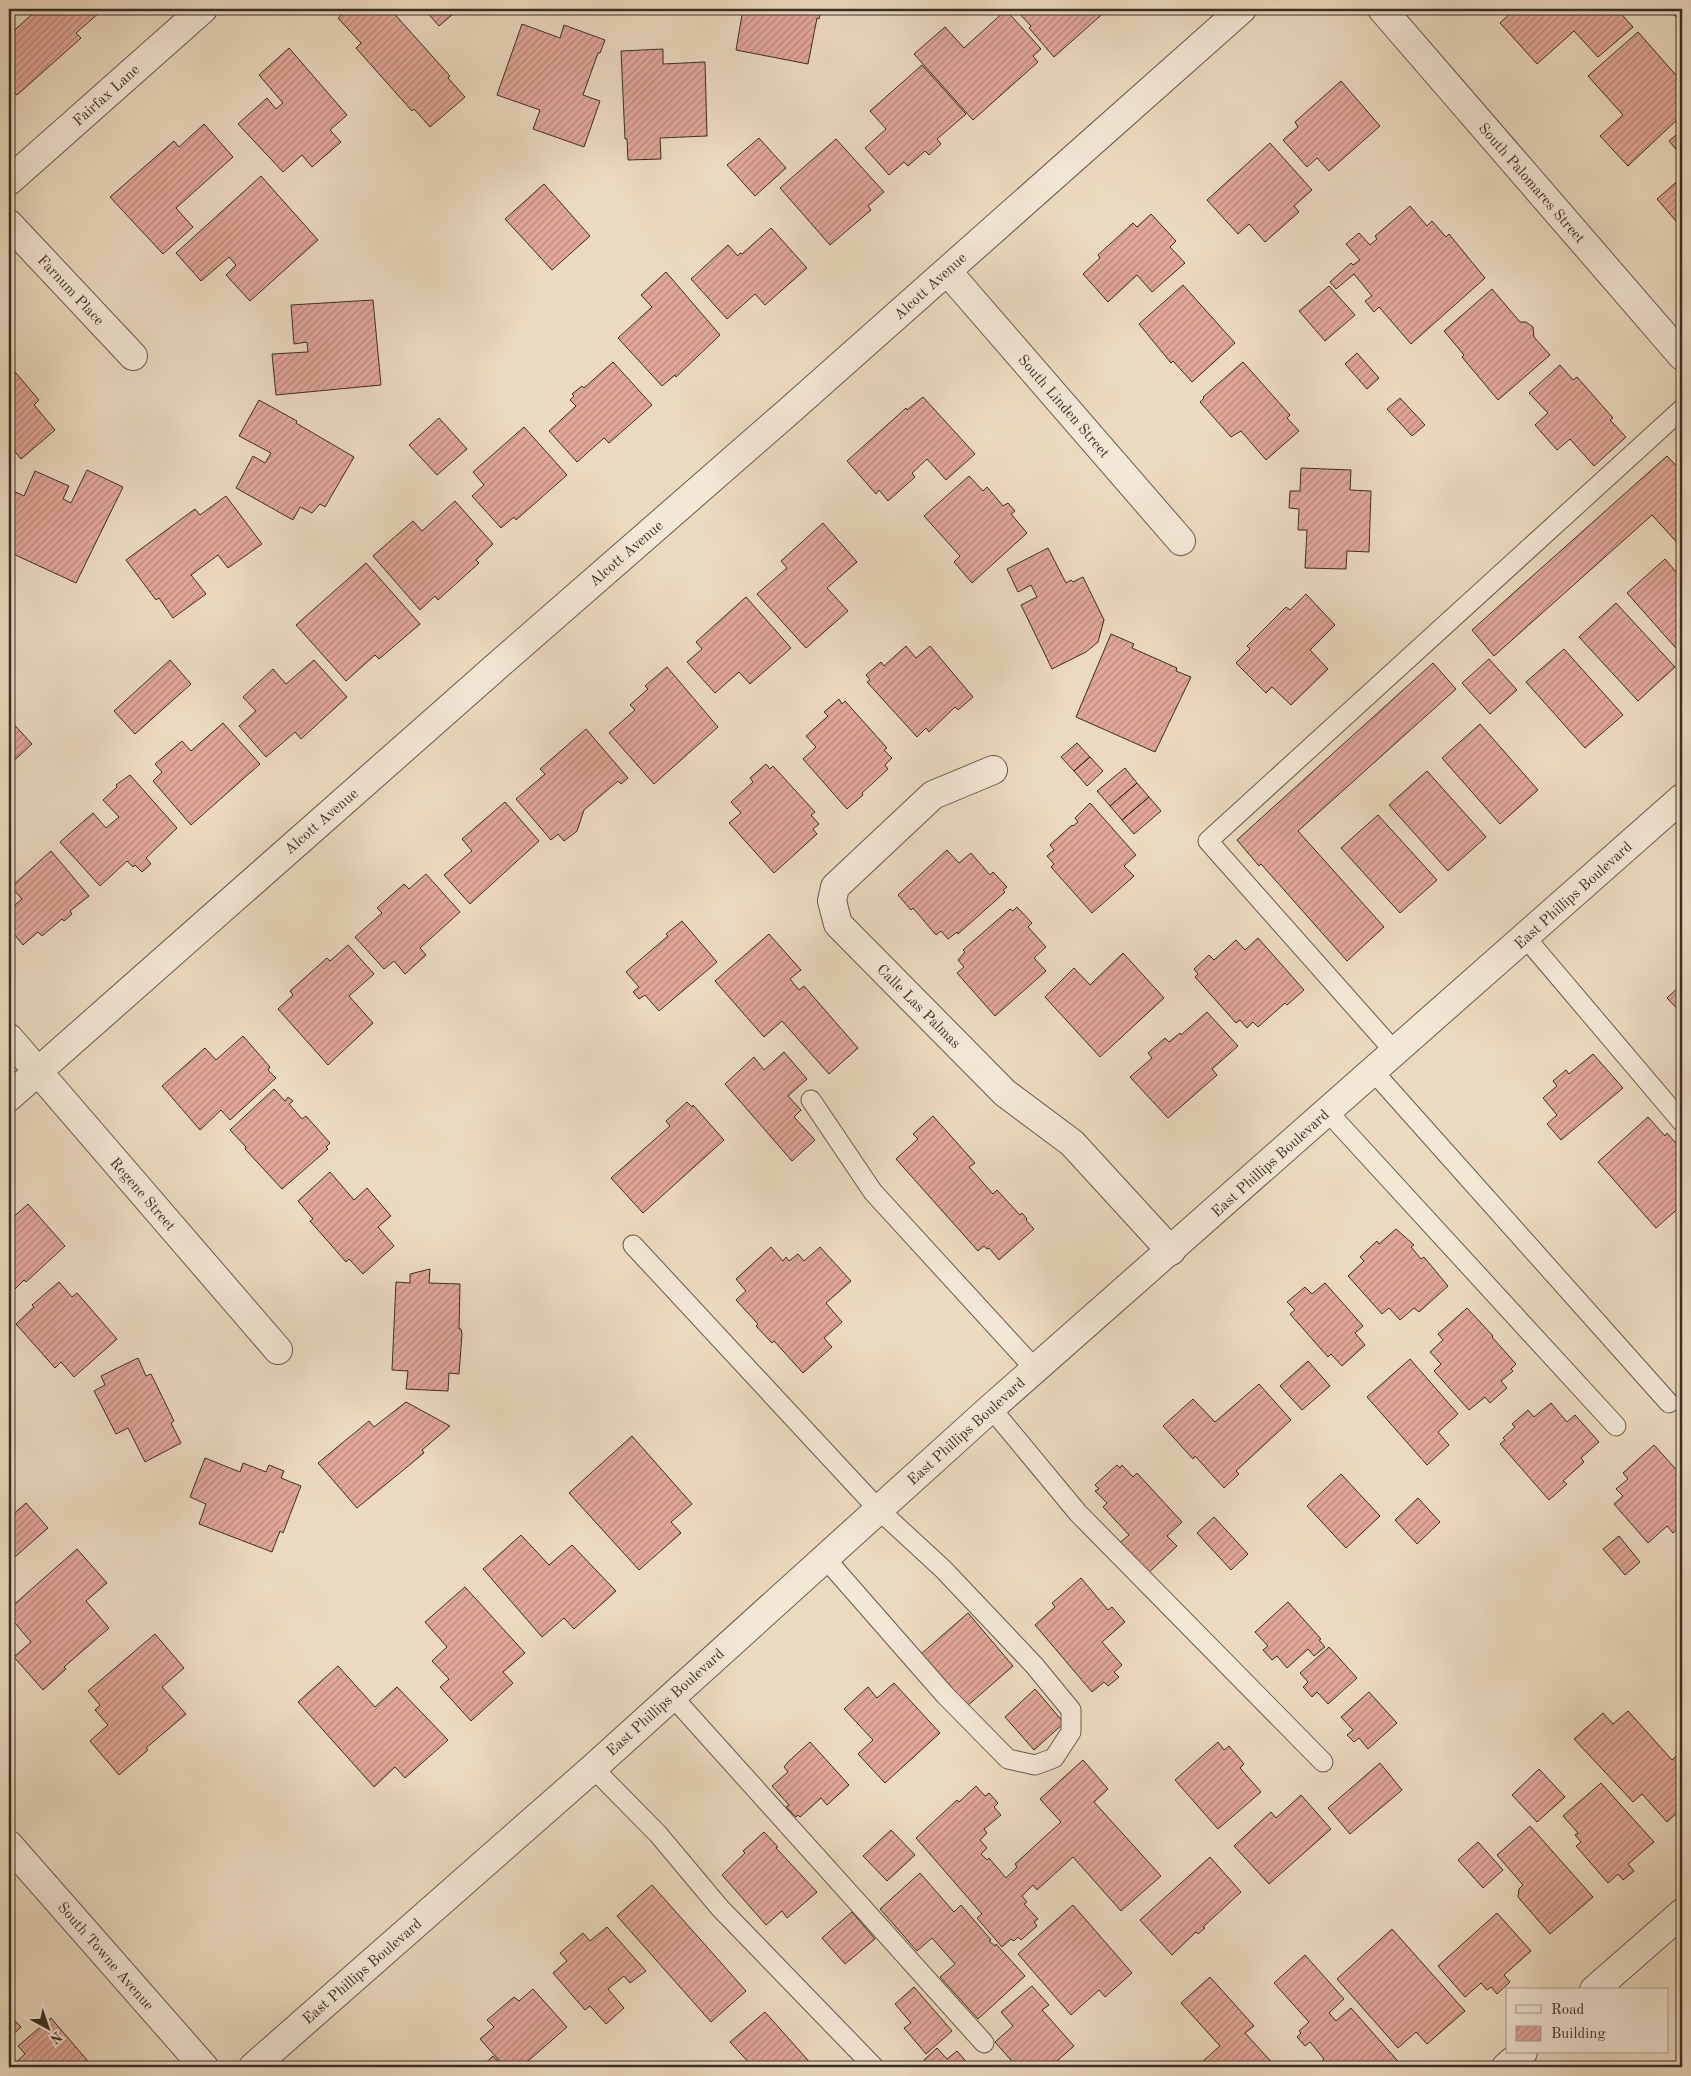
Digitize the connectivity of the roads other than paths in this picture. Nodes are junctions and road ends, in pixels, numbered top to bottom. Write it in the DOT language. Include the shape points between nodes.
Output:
graph roads {
  1 [pos="203,9"];
  2 [pos="1242,9"];
  3 [pos="1382,9"];
  4 [pos="9,181"];
  5 [pos="9,224"];
  6 [pos="947,271"];
  7 [pos="132,356"];
  8 [pos="1682,356"];
  9 [pos="1682,409"];
  10 [pos="1181,541"];
  11 [pos="993,770"];
  12 [pos="1681,800"];
  13 [pos="1526,938"];
  14 [pos="9,1038"];
  15 [pos="1395,1052"];
  16 [pos="1373,1071"];
  17 [pos="37,1072"];
  18 [pos="9,1097"];
  19 [pos="811,1100"];
  20 [pos="1328,1112"];
  21 [pos="1682,1122"];
  22 [pos="632,1245"];
  23 [pos="1171,1251"];
  24 [pos="278,1350"];
  25 [pos="1036,1370"];
  26 [pos="1669,1403"];
  27 [pos="991,1408"];
  28 [pos="1616,1426"];
  29 [pos="879,1510"];
  30 [pos="825,1558"];
  31 [pos="672,1696"];
  32 [pos="1323,1762"];
  33 [pos="592,1768"];
  34 [pos="9,1844"];
  35 [pos="1682,1912"];
  36 [pos="1596,1988"];
  37 [pos="984,2043"];
  38 [pos="1521,2054"];
  39 [pos="204,2067"];
  40 [pos="253,2067"];
  41 [pos="874,2067"];
  42 [pos="1506,2067"];
  1 -- 4 [label="street, Fairfax Lane"];
  2 -- 6 [label="street, Alcott Avenue"];
  3 -- 8 [label="street, South Palomares Street"];
  5 -- 7 [label="street, Farnum Place"];
  6 -- 10 [label="street, South Linden Street"];
  6 -- 17 [label="street, Alcott Avenue"];
  9 -- 15 [label="lane" via="1208,841"];
  11 -- 23 [label="street, Calle Las Palmas" via="933,795 835,887 832,901 838,924 1005,1093 1072,1143"];
  12 -- 13 [label="street, East Phillips Boulevard"];
  13 -- 15 [label="street, East Phillips Boulevard"];
  13 -- 21 [label="lane"];
  14 -- 17 [label="street, Regene Street"];
  15 -- 16 [label="street, East Phillips Boulevard"];
  16 -- 20 [label="street, East Phillips Boulevard"];
  16 -- 26 [label="lane"];
  17 -- 18 [label="street, Alcott Avenue"];
  17 -- 24 [label="street, Regene Street"];
  19 -- 25 [label="lane" via="873,1192"];
  20 -- 23 [label="street, East Phillips Boulevard"];
  20 -- 28 [label="lane"];
  22 -- 29 [label="lane"];
  23 -- 25 [label="street, East Phillips Boulevard"];
  25 -- 27 [label="street, East Phillips Boulevard"];
  27 -- 29 [label="street, East Phillips Boulevard"];
  27 -- 32 [label="lane" via="1078,1513"];
  29 -- 30 [label="street, East Phillips Boulevard"];
  29 -- 30 [label="lane" via="943,1568 1034,1665 1071,1710 1071,1732 1054,1758 1035,1765 1008,1759 945,1695"];
  30 -- 31 [label="street, East Phillips Boulevard"];
  31 -- 33 [label="street, East Phillips Boulevard"];
  31 -- 37 [label="lane"];
  33 -- 40 [label="street, East Phillips Boulevard"];
  33 -- 41 [label="lane" via="658,1834 720,1908"];
  34 -- 39 [label="street, South Towne Avenue"];
  35 -- 36 [label="street"];
  38 -- 42 [label="street"];
}
